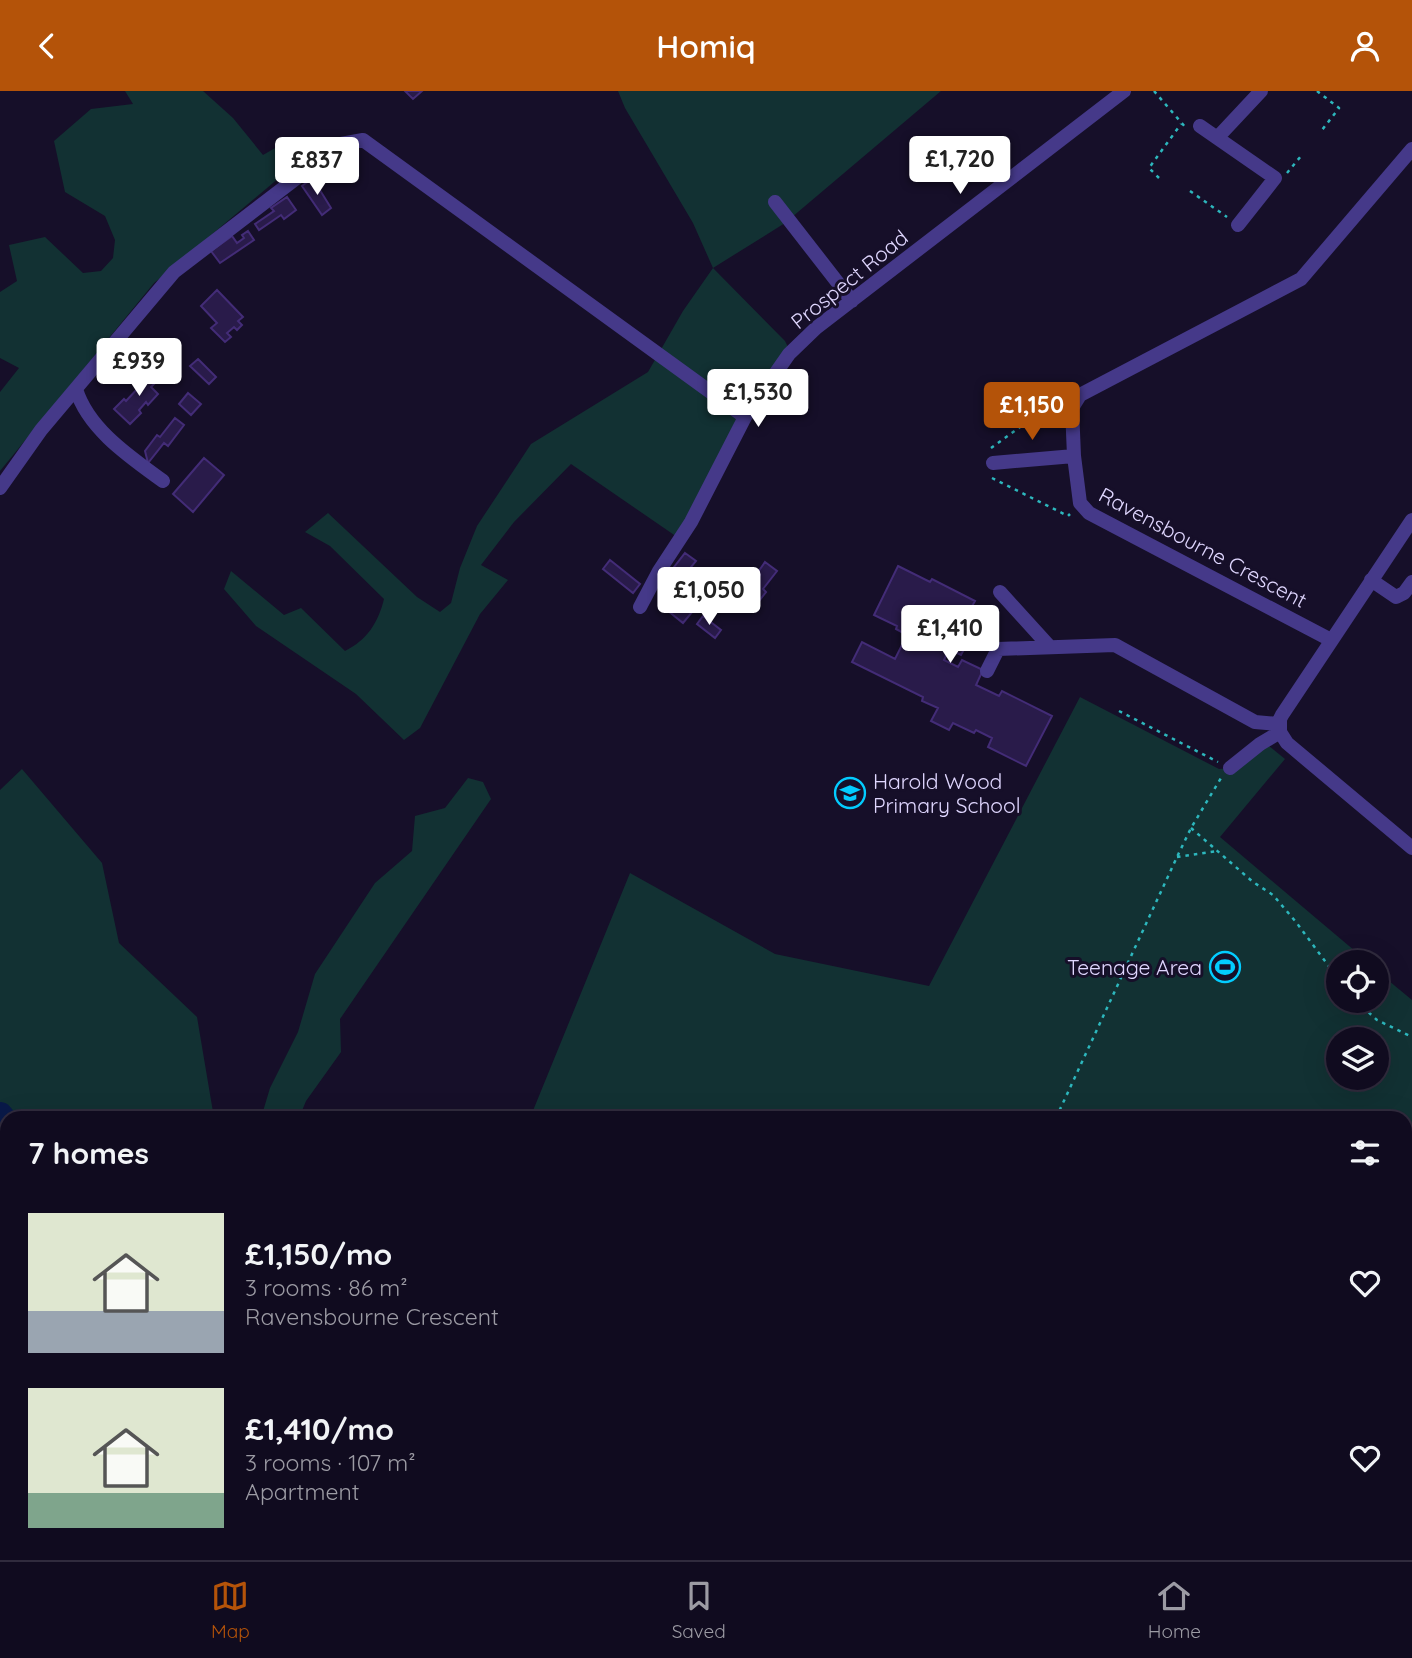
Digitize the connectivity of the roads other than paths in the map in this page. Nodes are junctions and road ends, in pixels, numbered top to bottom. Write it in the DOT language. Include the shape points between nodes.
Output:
graph roads {
  1 [pos="1124,91"];
  2 [pos="1261,91"];
  3 [pos="1200,127"];
  4 [pos="1217,138"];
  5 [pos="1412,149"];
  6 [pos="775,202"];
  7 [pos="1238,225"];
  8 [pos="852,301"];
  9 [pos="76,389"];
  10 [pos="745,417"];
  11 [pos="1074,456"];
  12 [pos="993,463"];
  13 [pos="163,481"];
  14 [pos="0,488"];
  15 [pos="1412,520"];
  16 [pos="1371,580"];
  17 [pos="1412,582"];
  18 [pos="1000,592"];
  19 [pos="640,607"];
  20 [pos="1331,640"];
  21 [pos="1049,646"];
  22 [pos="987,671"];
  23 [pos="1280,728"];
  24 [pos="1230,768"];
  25 [pos="1412,848"];
  1 -- 8 [label="street, Prospect Road"];
  2 -- 4 [label="street"];
  3 -- 4 [label="street"];
  4 -- 7 [label="street" via="1275,178"];
  5 -- 11 [label="street, Ravensbourne Crescent" via="1301,279 1080,395 1072,408"];
  6 -- 8 [label="street"];
  8 -- 10 [label="street, Prospect Road" via="789,354"];
  9 -- 10 [label="street" via="174,272 341,144 363,141"];
  9 -- 13 [label="street" via="89,416"];
  9 -- 14 [label="street"];
  10 -- 19 [label="street, Prospect Road" via="691,522"];
  11 -- 12 [label="street"];
  11 -- 20 [label="street, Ravensbourne Crescent" via="1080,503 1089,513"];
  15 -- 16 [label="street"];
  16 -- 17 [label="street" via="1396,597"];
  16 -- 20 [label="street"];
  18 -- 21 [label="street"];
  20 -- 23 [label="street" via="1282,715"];
  21 -- 22 [label="street" via="998,649"];
  21 -- 23 [label="street" via="1115,645 1255,722"];
  23 -- 24 [label="street"];
  23 -- 25 [label="street" via="1287,743"];
}
